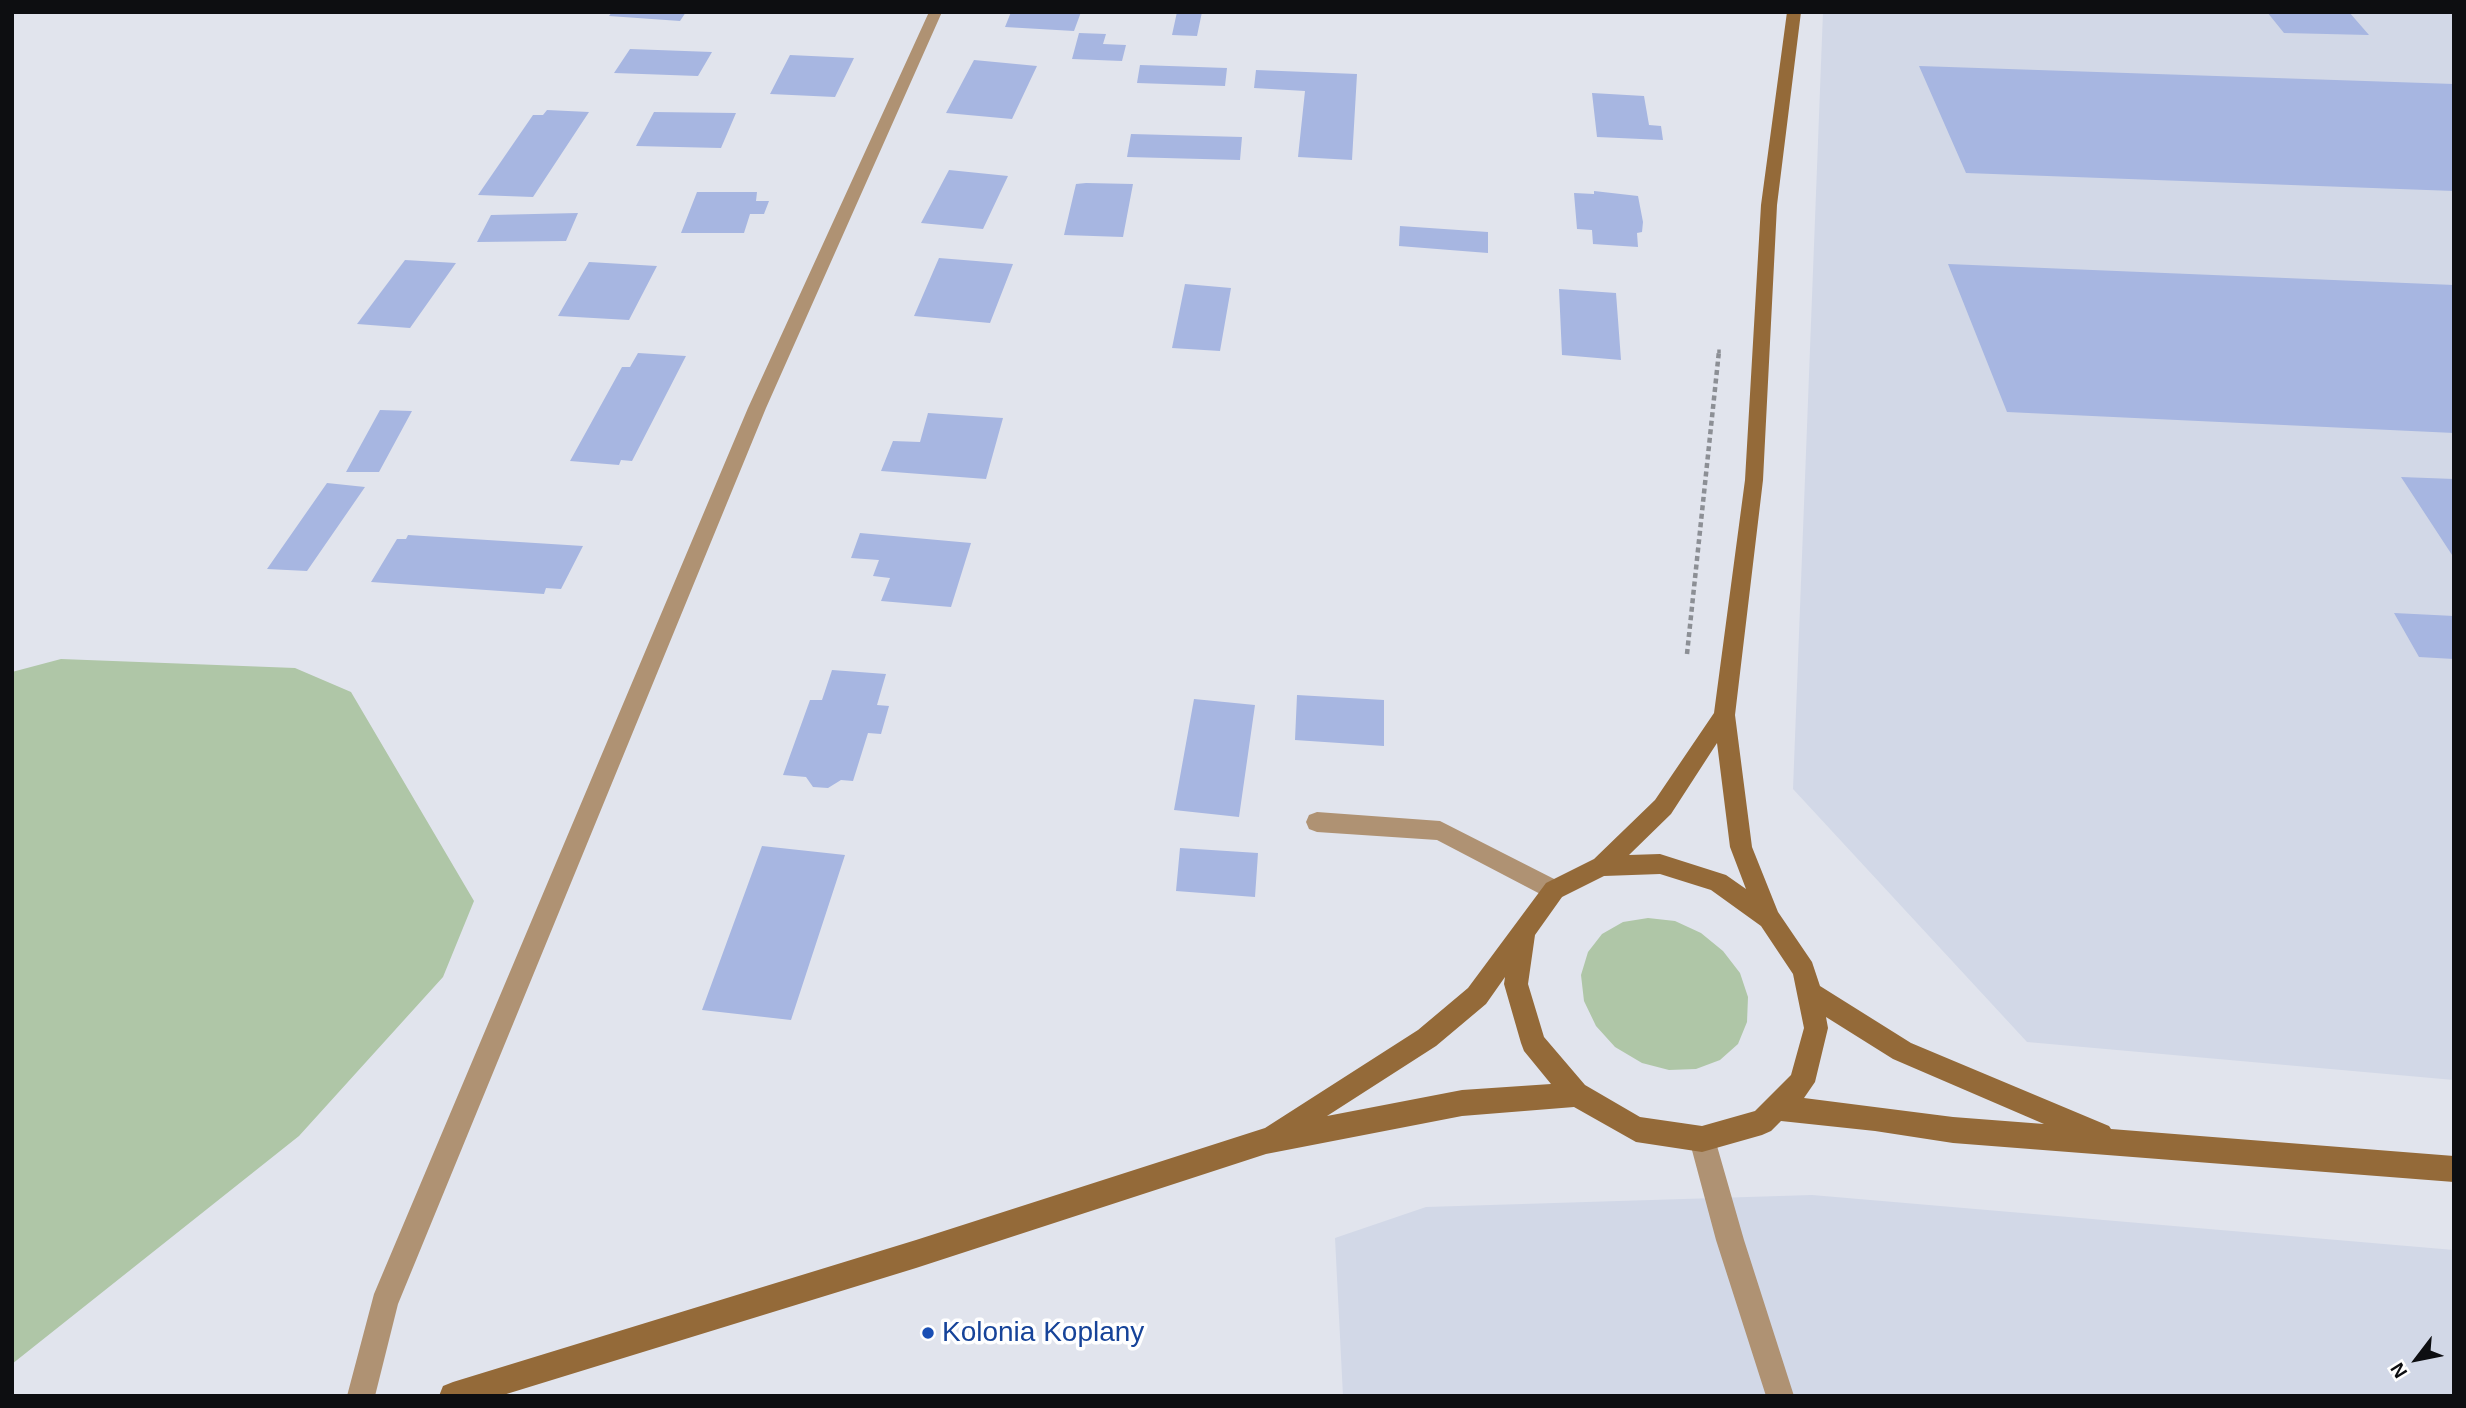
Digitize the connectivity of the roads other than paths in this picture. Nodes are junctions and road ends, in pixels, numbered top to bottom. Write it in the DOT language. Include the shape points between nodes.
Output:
graph roads {
  1 [pos="936,12"];
  2 [pos="1794,12"];
  3 [pos="1724,715"];
  4 [pos="1317,822"];
  5 [pos="1602,866"];
  6 [pos="1555,890"];
  7 [pos="1769,918"];
  8 [pos="1524,932"];
  9 [pos="1809,993"];
  10 [pos="1576,1094"];
  11 [pos="1776,1108"];
  12 [pos="1702,1139"];
  13 [pos="1266,1141"];
  14 [pos="2118,1143"];
  15 [pos="2454,1169"];
  16 [pos="361,1396"];
  17 [pos="453,1396"];
  18 [pos="1780,1396"];
  1 -- 16 [label="street" via="757,408 400,1265 384,1304"];
  2 -- 3 [label="street" via="1769,205 1754,480"];
  3 -- 5 [label="street" via="1663,807"];
  3 -- 7 [label="street" via="1741,847"];
  4 -- 6 [label="street" via="1440,831"];
  5 -- 6 [label="street"];
  5 -- 7 [label="street" via="1660,864 1695,874 1718,882"];
  6 -- 8 [label="street"];
  7 -- 9 [label="street" via="1804,970"];
  8 -- 10 [label="street" via="1516,985 1533,1042"];
  8 -- 13 [label="street" via="1477,996 1426,1038"];
  9 -- 11 [label="street" via="1816,1028 1802,1082"];
  9 -- 14 [label="street" via="1902,1051"];
  10 -- 12 [label="street" via="1636,1129"];
  10 -- 13 [label="street" via="1461,1103"];
  11 -- 12 [label="street" via="1762,1122"];
  11 -- 14 [label="street" via="1953,1130"];
  12 -- 18 [label="street"];
  13 -- 17 [label="street"];
  14 -- 15 [label="street"];
}
